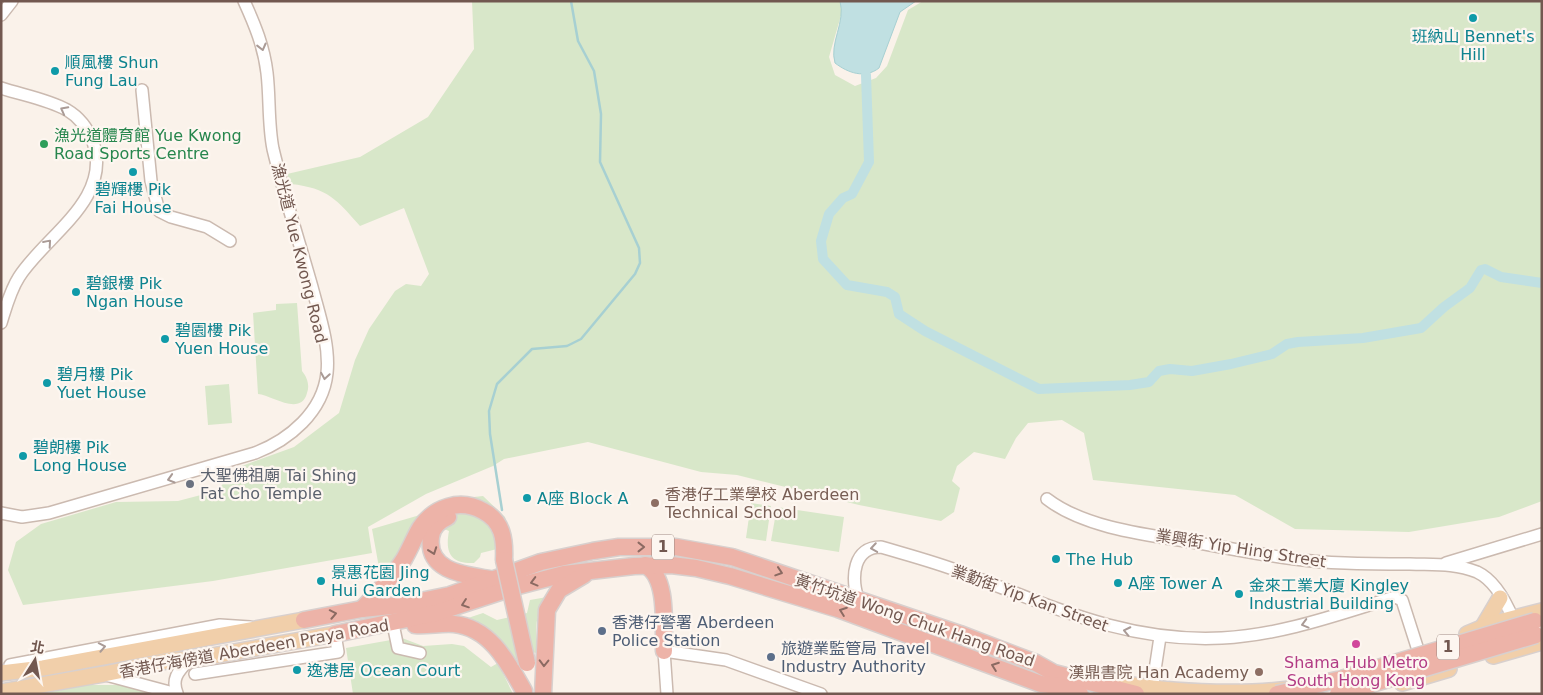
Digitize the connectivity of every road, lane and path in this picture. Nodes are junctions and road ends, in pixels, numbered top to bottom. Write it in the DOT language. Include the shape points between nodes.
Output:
graph roads {
  1 [pos="12,1"];
  2 [pos="244,1"];
  3 [pos="1,15"];
  4 [pos="1,88"];
  5 [pos="142,90"];
  6 [pos="230,241"];
  7 [pos="1,323"];
  8 [pos="1047,499"];
  9 [pos="1,513"];
  10 [pos="429,525"];
  11 [pos="1542,534"];
  12 [pos="1441,564"];
  13 [pos="645,566"];
  14 [pos="696,568"];
  15 [pos="588,572"];
  16 [pos="490,579"];
  17 [pos="662,589"];
  18 [pos="503,591"];
  19 [pos="858,598"];
  20 [pos="1500,598"];
  21 [pos="362,609"];
  22 [pos="1542,611"];
  23 [pos="1542,619"];
  24 [pos="304,620"];
  25 [pos="1508,620"];
  26 [pos="393,624"];
  27 [pos="257,627"];
  28 [pos="1481,630"];
  29 [pos="1542,633"];
  30 [pos="335,634"];
  31 [pos="1160,637"];
  32 [pos="1542,642"];
  33 [pos="1418,650"];
  34 [pos="1516,650"];
  35 [pos="664,651"];
  36 [pos="420,653"];
  37 [pos="1490,657"];
  38 [pos="1036,663"];
  39 [pos="192,667"];
  40 [pos="1,668"];
  41 [pos="1,673"];
  42 [pos="104,674"];
  43 [pos="1342,675"];
  44 [pos="1153,683"];
  45 [pos="1047,689"];
  46 [pos="528,690"];
  47 [pos="1,692"];
  48 [pos="177,694"];
  49 [pos="543,694"];
  50 [pos="666,694"];
  51 [pos="821,694"];
  52 [pos="1080,694"];
  53 [pos="1136,694"];
  54 [pos="1277,694"];
  55 [pos="1339,694"];
  56 [pos="1367,694"];
  1 -- 3 [label="street"];
  2 -- 9 [label="street, 漁光道 Yue Kwong Road, one-way" via="262,47 274,149 325,342 327,372 320,397 308,417 292,433 255,453 49,513 22,517"];
  7 -- 4 [label="street, one-way" via="10,293 20,276 88,194 96,161 90,137 72,114 52,104"];
  5 -- 6 [label="street" via="151,181 159,210 171,217 207,227"];
  8 -- 12 [label="street, 業興街 Yip Hing Street" via="1062,510 1095,523 1298,560"];
  10 -- 16 [label="highway, one-way" via="433,554 441,565 454,572"];
  10 -- 21 [label="highway" via="387,583"];
  10 -- 46 [label="highway, bridge" via="460,514 473,518 490,530 504,560"];
  11 -- 12 [label="street"];
  12 -- 20 [label="street" via="1479,573 1491,582"];
  13 -- 14 [label="highway, 黃竹坑道 Wong Chuk Hang Road / 1"];
  13 -- 15 [label="highway, 黃竹坑道 Wong Chuk Hang Road / 1"];
  13 -- 17 [label="highway" via="654,571"];
  14 -- 17 [label="highway" via="673,577"];
  45 -- 14 [label="highway, 黃竹坑道 Wong Chuk Hang Road / 1, one-way" via="838,609"];
  15 -- 18 [label="highway, 黃竹坑道 Wong Chuk Hang Road / 1, one-way" via="564,574"];
  15 -- 49 [label="highway, one-way" via="559,590 545,617"];
  16 -- 19 [label="highway, 黃竹坑道 Wong Chuk Hang Road / 1, one-way" via="541,562 593,551 619,547 676,547 732,557"];
  16 -- 21 [label="highway, 香港仔海傍道 Aberdeen Praya Road / 1" via="450,595"];
  17 -- 35 [label="highway"];
  18 -- 26 [label="highway, 香港仔海傍道 Aberdeen Praya Road / 1, one-way"];
  31 -- 19 [label="street, 業勤街 Yip Kan Street, one-way" via="1079,618 960,571 882,547 864,550 861,555 853,580"];
  19 -- 38 [label="highway, 黃竹坑道 Wong Chuk Hang Road / 1"];
  20 -- 25 [label="street" via="1500,608"];
  20 -- 28 [label="main road"];
  24 -- 21 [label="highway, 香港仔海傍道 Aberdeen Praya Road / 1, one-way"];
  22 -- 25 [label="main road, 黃竹坑道 Wong Chuk Hang Road"];
  23 -- 54 [label="highway, 1, bridge" via="1341,680"];
  24 -- 27 [label="main road, 香港仔海傍道 Aberdeen Praya Road"];
  25 -- 28 [label="main road, 黃竹坑道 Wong Chuk Hang Road"];
  25 -- 34 [label="main road"];
  26 -- 30 [label="highway, 香港仔海傍道 Aberdeen Praya Road / 1"];
  26 -- 36 [label="street" via="398,648"];
  26 -- 46 [label="highway" via="449,624 480,634 498,648"];
  40 -- 27 [label="street, one-way" via="220,625"];
  27 -- 41 [label="main road, 香港仔海傍道 Aberdeen Praya Road" via="43,668"];
  28 -- 33 [label="main road, 黃竹坑道 Wong Chuk Hang Road"];
  28 -- 37 [label="main road" via="1492,638"];
  29 -- 55 [label="highway, 1, bridge"];
  30 -- 39 [label="main road, 香港仔海傍道 Aberdeen Praya Road"];
  30 -- 39 [label="street, 香港仔海傍道 Aberdeen Praya Road" via="338,652"];
  33 -- 31 [label="street, 業勤街 Yip Kan Street, one-way" via="1402,600 1395,597 1255,635"];
  31 -- 44 [label="street"];
  32 -- 34 [label="main road"];
  33 -- 43 [label="main road, 黃竹坑道 Wong Chuk Hang Road"];
  34 -- 37 [label="main road"];
  35 -- 50 [label="street"];
  35 -- 51 [label="street" via="726,660"];
  37 -- 56 [label="main road"];
  38 -- 43 [label="main road, 黃竹坑道 Wong Chuk Hang Road" via="1144,687 1196,692 1279,691"];
  38 -- 53 [label="highway, 1" via="1062,675"];
  39 -- 42 [label="main road, 香港仔海傍道 Aberdeen Praya Road" via="163,661"];
  39 -- 48 [label="street" via="176,676 174,687"];
  42 -- 47 [label="main road, 香港仔海傍道 Aberdeen Praya Road"];
  42 -- 48 [label="street"];
  43 -- 55 [label="street"];
  45 -- 52 [label="highway, 1"];
}
